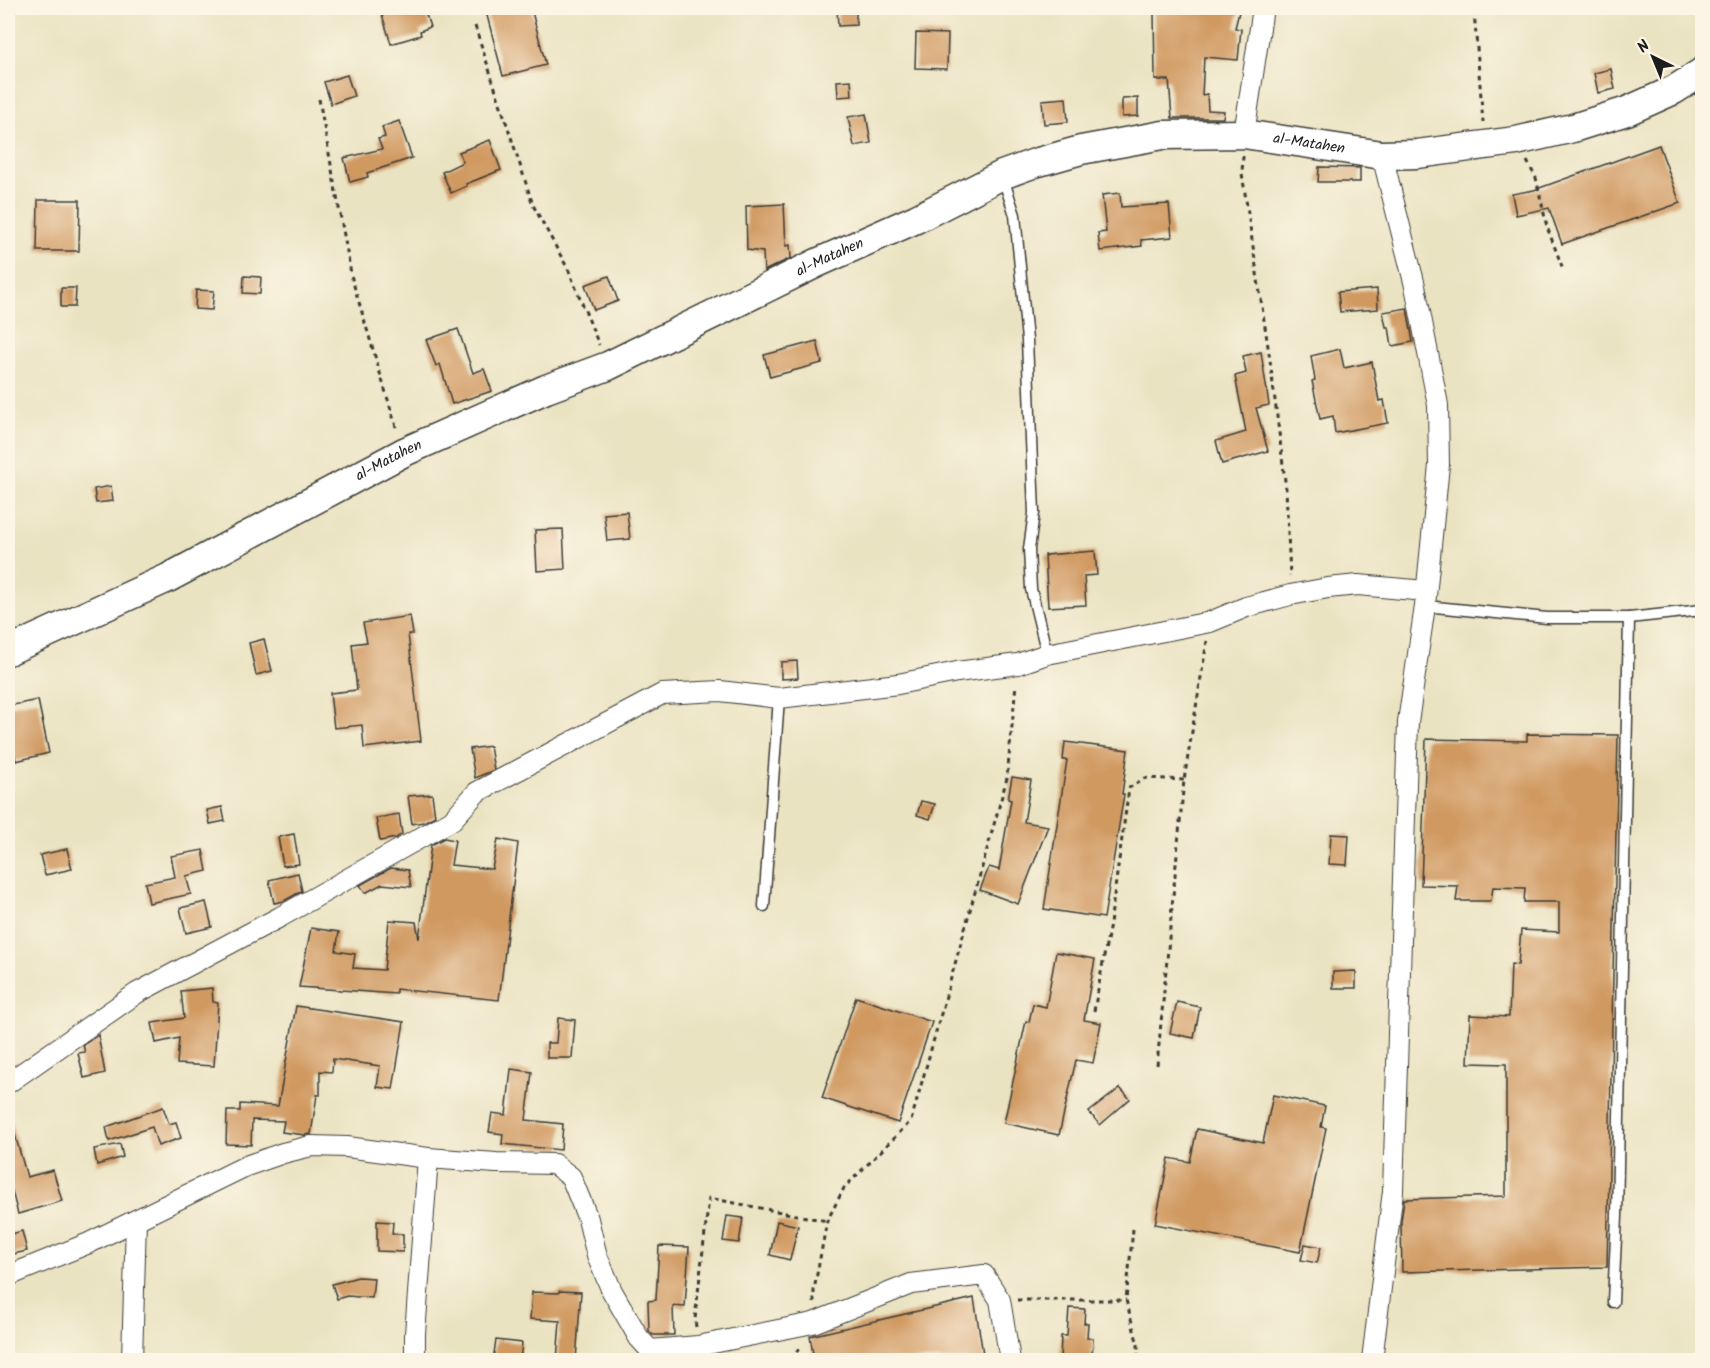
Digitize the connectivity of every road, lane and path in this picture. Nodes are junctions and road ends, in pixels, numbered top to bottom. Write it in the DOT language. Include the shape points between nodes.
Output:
graph roads {
  1 [pos="1263,8"];
  2 [pos="1474,11"];
  3 [pos="475,26"];
  4 [pos="1702,72"];
  5 [pos="319,99"];
  6 [pos="1244,134"];
  7 [pos="1516,141"];
  8 [pos="1485,145"];
  9 [pos="1383,155"];
  10 [pos="1002,174"];
  11 [pos="1563,269"];
  12 [pos="608,366"];
  13 [pos="404,452"];
  14 [pos="1290,595"];
  15 [pos="1425,598"];
  16 [pos="1702,610"];
  17 [pos="1629,618"];
  18 [pos="1210,622"];
  19 [pos="8,651"];
  20 [pos="1047,654"];
  21 [pos="1018,664"];
  22 [pos="779,698"];
  23 [pos="1184,780"];
  24 [pos="764,906"];
  25 [pos="1094,1011"];
  26 [pos="1157,1065"];
  27 [pos="8,1083"];
  28 [pos="429,1158"];
  29 [pos="136,1220"];
  30 [pos="827,1221"];
  31 [pos="1133,1229"];
  32 [pos="8,1276"];
  33 [pos="1000,1300"];
  34 [pos="1126,1300"];
  35 [pos="1613,1302"];
  36 [pos="813,1323"];
  37 [pos="698,1346"];
  38 [pos="132,1360"];
  39 [pos="415,1360"];
  40 [pos="792,1360"];
  41 [pos="1010,1360"];
  42 [pos="1138,1360"];
  43 [pos="1372,1360"];
  1 -- 6 [label="street"];
  2 -- 8 [label="path"];
  3 -- 12 [label="path" via="534,205 569,272"];
  4 -- 7 [label="main road, al-Matahen" via="1674,90 1627,111"];
  5 -- 13 [label="path" via="352,279"];
  6 -- 9 [label="main road, al-Matahen"];
  6 -- 10 [label="main road, al-Matahen" via="1163,135 1081,150"];
  6 -- 14 [label="path" via="1242,172 1286,489"];
  7 -- 8 [label="main road, al-Matahen"];
  7 -- 11 [label="path" via="1536,178 1547,227"];
  8 -- 9 [label="main road, al-Matahen"];
  9 -- 15 [label="street" via="1415,286 1438,405 1439,465"];
  10 -- 12 [label="main road, al-Matahen"];
  10 -- 20 [label="lane" via="1015,215 1027,340 1034,513 1029,549 1031,589"];
  12 -- 13 [label="main road, al-Matahen"];
  13 -- 19 [label="main road, al-Matahen" via="168,578"];
  14 -- 15 [label="street" via="1358,585"];
  14 -- 18 [label="street"];
  15 -- 17 [label="lane" via="1547,618"];
  15 -- 43 [label="street" via="1408,722 1393,1191"];
  16 -- 17 [label="lane"];
  17 -- 35 [label="lane"];
  18 -- 20 [label="street"];
  18 -- 23 [label="path"];
  20 -- 21 [label="street"];
  21 -- 22 [label="street"];
  21 -- 30 [label="path" via="1006,778 911,1121 844,1188"];
  22 -- 24 [label="lane"];
  22 -- 27 [label="street" via="720,691 662,694 477,792 452,820 137,993"];
  23 -- 25 [label="path" via="1145,778 1129,788"];
  23 -- 26 [label="path"];
  28 -- 29 [label="street" via="311,1146 246,1166"];
  28 -- 37 [label="street" via="554,1164 563,1169 571,1177 588,1219 597,1256 612,1291 639,1338 650,1350"];
  28 -- 39 [label="street"];
  29 -- 32 [label="street"];
  29 -- 38 [label="street"];
  30 -- 36 [label="path" via="814,1290"];
  30 -- 37 [label="path" via="709,1198 695,1319"];
  31 -- 34 [label="path"];
  33 -- 34 [label="path"];
  33 -- 36 [label="street" via="984,1275 973,1276 911,1284"];
  33 -- 41 [label="street"];
  34 -- 42 [label="path"];
  36 -- 37 [label="street"];
  36 -- 40 [label="path"];
}
